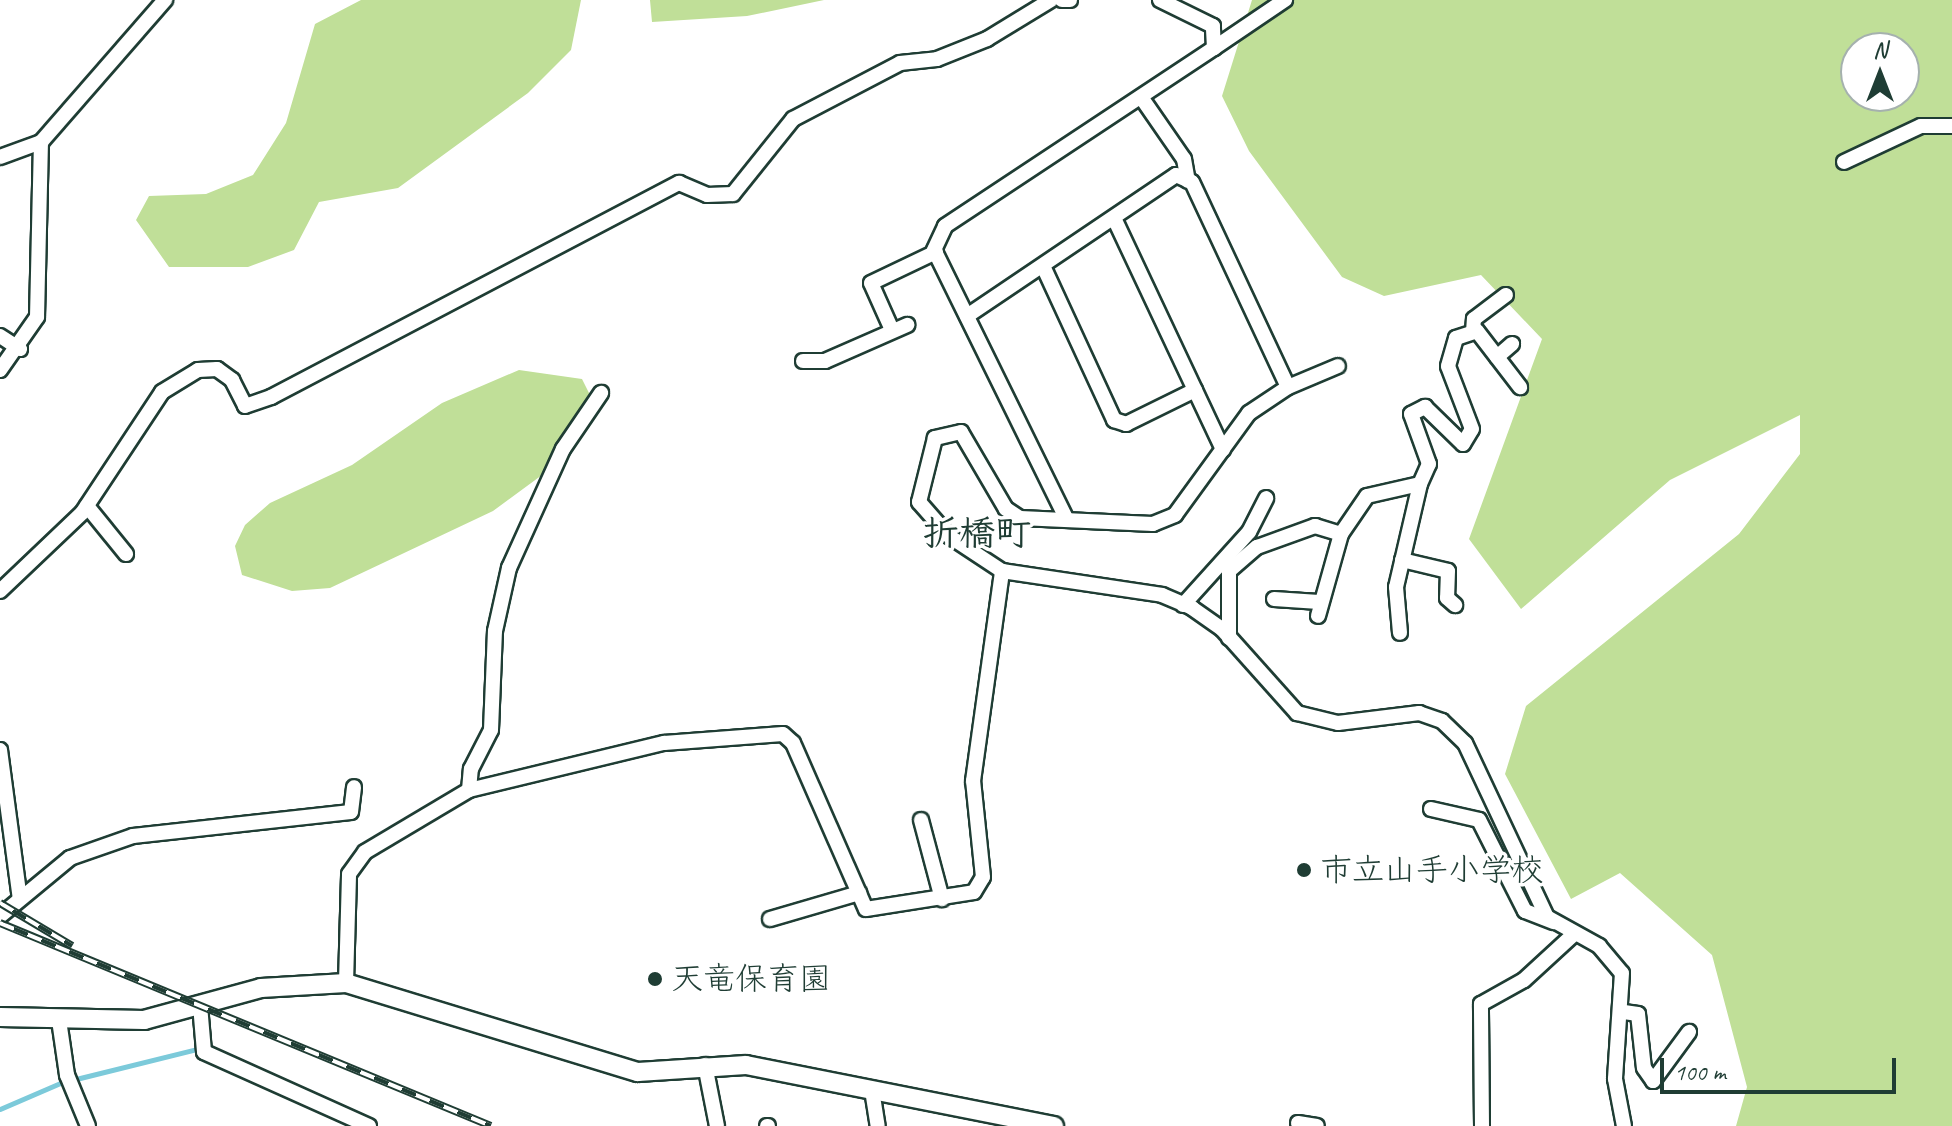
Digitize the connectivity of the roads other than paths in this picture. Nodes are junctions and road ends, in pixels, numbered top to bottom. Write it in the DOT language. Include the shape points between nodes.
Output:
graph roads {
  1 [pos="165,0"];
  2 [pos="1051,0"];
  3 [pos="1062,0"];
  4 [pos="1070,0"];
  5 [pos="1160,0"];
  6 [pos="1258,0"];
  7 [pos="1285,0"];
  8 [pos="1260,18"];
  9 [pos="1214,48"];
  10 [pos="1141,97"];
  11 [pos="1952,126"];
  12 [pos="41,142"];
  13 [pos="0,157"];
  14 [pos="1844,162"];
  15 [pos="1188,181"];
  16 [pos="1114,218"];
  17 [pos="936,252"];
  18 [pos="1043,266"];
  19 [pos="1506,295"];
  20 [pos="967,316"];
  21 [pos="907,325"];
  22 [pos="892,330"];
  23 [pos="1473,332"];
  24 [pos="0,336"];
  25 [pos="1512,344"];
  26 [pos="20,349"];
  27 [pos="1497,357"];
  28 [pos="803,361"];
  29 [pos="1338,366"];
  30 [pos="0,370"];
  31 [pos="1288,387"];
  32 [pos="1520,387"];
  33 [pos="1195,390"];
  34 [pos="601,393"];
  35 [pos="1223,450"];
  36 [pos="1420,484"];
  37 [pos="1266,498"];
  38 [pos="87,506"];
  39 [pos="1067,520"];
  40 [pos="1341,534"];
  41 [pos="126,554"];
  42 [pos="1402,560"];
  43 [pos="1002,571"];
  44 [pos="0,591"];
  45 [pos="1274,599"];
  46 [pos="1183,605"];
  47 [pos="1455,605"];
  48 [pos="1400,633"];
  49 [pos="1229,638"];
  50 [pos="0,750"];
  51 [pos="354,787"];
  52 [pos="469,790"];
  53 [pos="1431,809"];
  54 [pos="921,820"];
  55 [pos="859,893"];
  56 [pos="20,899"];
  57 [pos="942,899"];
  58 [pos="0,916"];
  59 [pos="770,919"];
  60 [pos="1554,922"];
  61 [pos="1574,934"];
  62 [pos="346,983"];
  63 [pos="200,1005"];
  64 [pos="1624,1012"];
  65 [pos="0,1017"];
  66 [pos="59,1020"];
  67 [pos="1689,1032"];
  68 [pos="705,1065"];
  69 [pos="872,1090"];
  70 [pos="1298,1123"];
  71 [pos="88,1126"];
  72 [pos="369,1126"];
  73 [pos="717,1126"];
  74 [pos="878,1126"];
  75 [pos="1054,1126"];
  76 [pos="1317,1126"];
  77 [pos="1482,1126"];
  78 [pos="1624,1126"];
  1 -- 12 [label="street"];
  2 -- 38 [label="street" via="987,39 937,59 900,63 793,119 733,194 707,195 679,183 271,397 245,406 232,380 217,369 198,370 162,392"];
  3 -- 4 [label="street"];
  5 -- 9 [label="street" via="1213,26"];
  6 -- 8 [label="street"];
  7 -- 8 [label="street"];
  8 -- 9 [label="street"];
  9 -- 10 [label="street"];
  10 -- 15 [label="street" via="1184,159"];
  10 -- 17 [label="street" via="945,226"];
  11 -- 14 [label="street" via="1921,126"];
  12 -- 13 [label="street"];
  12 -- 26 [label="street" via="37,317"];
  15 -- 16 [label="street" via="1176,175"];
  15 -- 31 [label="street"];
  16 -- 18 [label="street"];
  16 -- 33 [label="street"];
  17 -- 20 [label="street"];
  17 -- 22 [label="street" via="871,283"];
  18 -- 20 [label="street"];
  18 -- 33 [label="street" via="1114,420 1126,424"];
  19 -- 23 [label="street" via="1474,319"];
  20 -- 39 [label="street"];
  21 -- 22 [label="street"];
  22 -- 28 [label="street" via="825,361"];
  23 -- 27 [label="street"];
  23 -- 36 [label="street" via="1456,338 1448,366 1469,437 1463,444 1425,407 1411,414 1429,464"];
  24 -- 26 [label="street"];
  25 -- 27 [label="street"];
  26 -- 30 [label="street"];
  27 -- 32 [label="street"];
  29 -- 31 [label="street"];
  31 -- 35 [label="street" via="1249,413"];
  33 -- 35 [label="street"];
  34 -- 52 [label="street" via="563,449 509,568 495,631 491,730 471,769"];
  35 -- 39 [label="street" via="1166,520"];
  36 -- 40 [label="street" via="1367,496"];
  36 -- 42 [label="street"];
  37 -- 46 [label="street" via="1249,532"];
  38 -- 41 [label="street"];
  38 -- 44 [label="street"];
  39 -- 43 [label="street" via="1020,518 1006,509 972,440 947,431 935,438 919,502 949,536"];
  40 -- 45 [label="street" via="1319,609"];
  40 -- 49 [label="street" via="1315,526 1257,547 1229,571"];
  42 -- 47 [label="street" via="1448,571 1447,598"];
  42 -- 48 [label="street"];
  43 -- 46 [label="street"];
  43 -- 57 [label="street" via="973,781 983,877 974,892"];
  46 -- 49 [label="street"];
  49 -- 60 [label="street" via="1297,713 1338,723 1419,713 1442,721 1465,743"];
  50 -- 56 [label="street"];
  51 -- 56 [label="street" via="351,812 133,836 70,858"];
  52 -- 55 [label="street" via="664,743 783,734 793,743"];
  52 -- 62 [label="street" via="365,852 349,874"];
  53 -- 60 [label="street" via="1479,820 1525,911"];
  54 -- 57 [label="street"];
  55 -- 57 [label="street" via="866,909 887,911"];
  55 -- 59 [label="street"];
  56 -- 58 [label="street"];
  60 -- 61 [label="street"];
  61 -- 64 [label="street" via="1616,960"];
  61 -- 77 [label="street" via="1524,980 1481,1004"];
  62 -- 63 [label="street" via="286,984"];
  62 -- 68 [label="street" via="638,1072"];
  63 -- 66 [label="street" via="144,1020"];
  63 -- 72 [label="street" via="204,1052"];
  64 -- 67 [label="street" via="1638,1014 1644,1068 1653,1081"];
  64 -- 78 [label="street" via="1615,1079"];
  65 -- 66 [label="street"];
  66 -- 71 [label="street" via="67,1075"];
  68 -- 69 [label="street" via="746,1065"];
  68 -- 73 [label="street"];
  69 -- 74 [label="street"];
  69 -- 75 [label="street"];
  70 -- 76 [label="street"];
}
